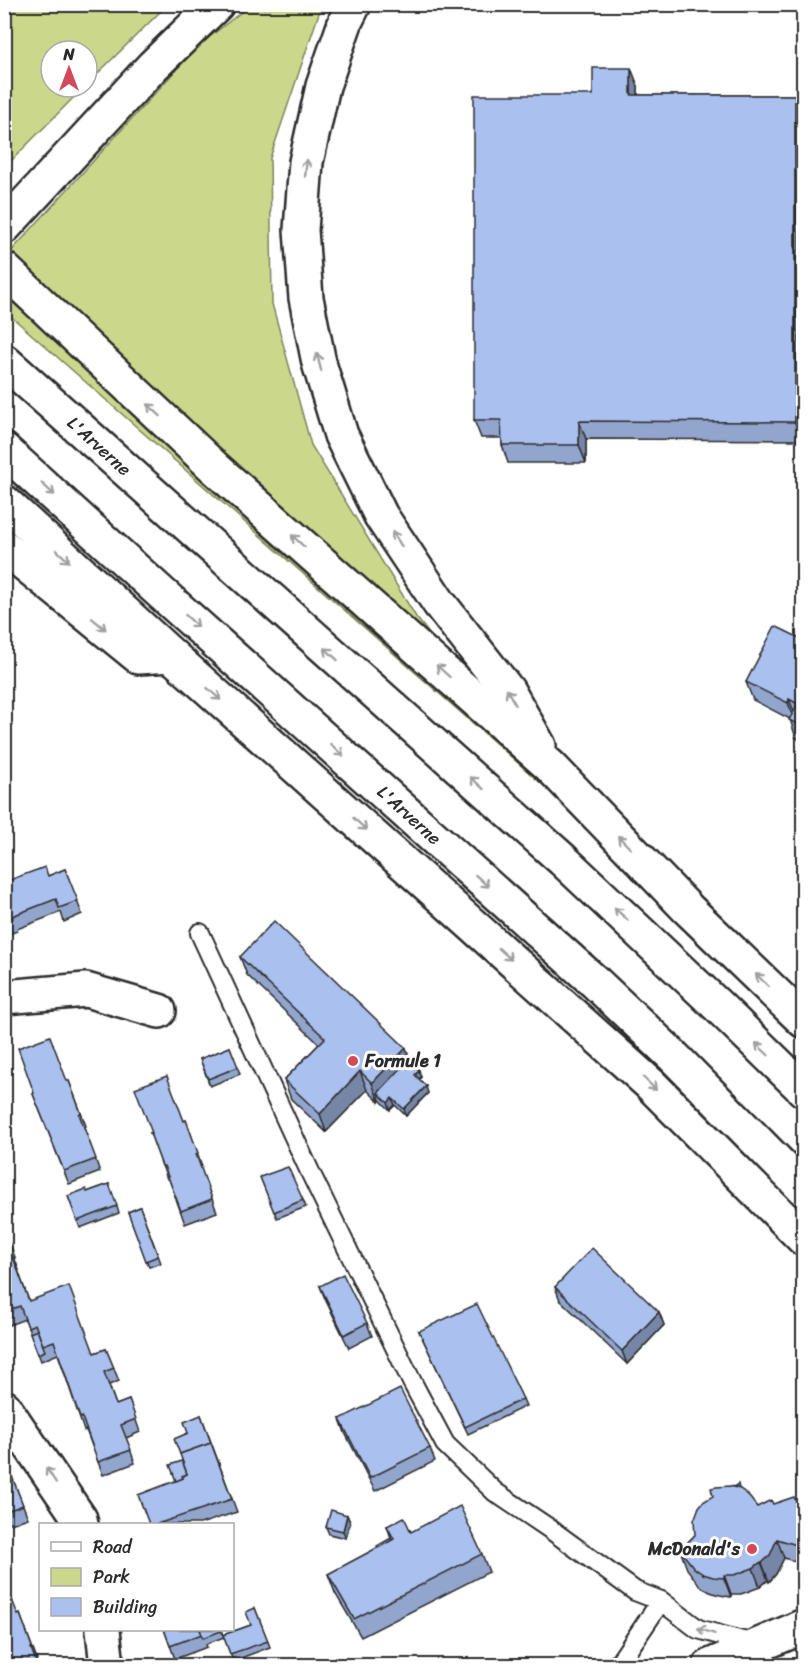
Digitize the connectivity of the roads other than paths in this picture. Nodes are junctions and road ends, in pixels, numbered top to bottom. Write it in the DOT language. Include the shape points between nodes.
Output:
graph roads {
  1 [pos="190,4"];
  2 [pos="217,4"];
  3 [pos="354,4"];
  4 [pos="7,213"];
  5 [pos="4,269"];
  6 [pos="4,361"];
  7 [pos="4,450"];
  8 [pos="4,502"];
  9 [pos="4,547"];
  10 [pos="171,655"];
  11 [pos="550,766"];
  12 [pos="200,933"];
  13 [pos="4,996"];
  14 [pos="159,1011"];
  15 [pos="804,1021"];
  16 [pos="804,1090"];
  17 [pos="804,1189"];
  18 [pos="804,1239"];
  19 [pos="4,1407"];
  20 [pos="81,1523"];
  21 [pos="661,1601"];
  22 [pos="804,1626"];
  23 [pos="103,1631"];
  24 [pos="759,1645"];
  25 [pos="106,1665"];
  26 [pos="617,1665"];
  27 [pos="710,1665"];
  1 -- 4 [label="main road" via="84,111"];
  2 -- 4 [label="main road"];
  11 -- 3 [label="main road, one-way" via="508,691 439,603 381,516 341,435 319,363 306,298 301,230 306,162 323,86"];
  11 -- 5 [label="main road, one-way" via="215,468"];
  16 -- 6 [label="main road, L'Arverne, one-way" via="563,860"];
  7 -- 17 [label="main road, L'Arverne, one-way" via="596,984"];
  8 -- 10 [label="main road, one-way"];
  9 -- 10 [label="main road, one-way" via="139,657"];
  10 -- 18 [label="main road, one-way" via="650,1084"];
  15 -- 11 [label="main road, one-way" via="688,909"];
  12 -- 21 [label="lane" via="311,1174 445,1444 495,1492 635,1591"];
  13 -- 14 [label="main road" via="87,990"];
  20 -- 19 [label="main road, one-way"];
  24 -- 21 [label="lane, one-way" via="699,1629"];
  21 -- 26 [label="lane"];
  22 -- 24 [label="main road"];
  23 -- 25 [label="main road"];
  24 -- 27 [label="main road"];
}
